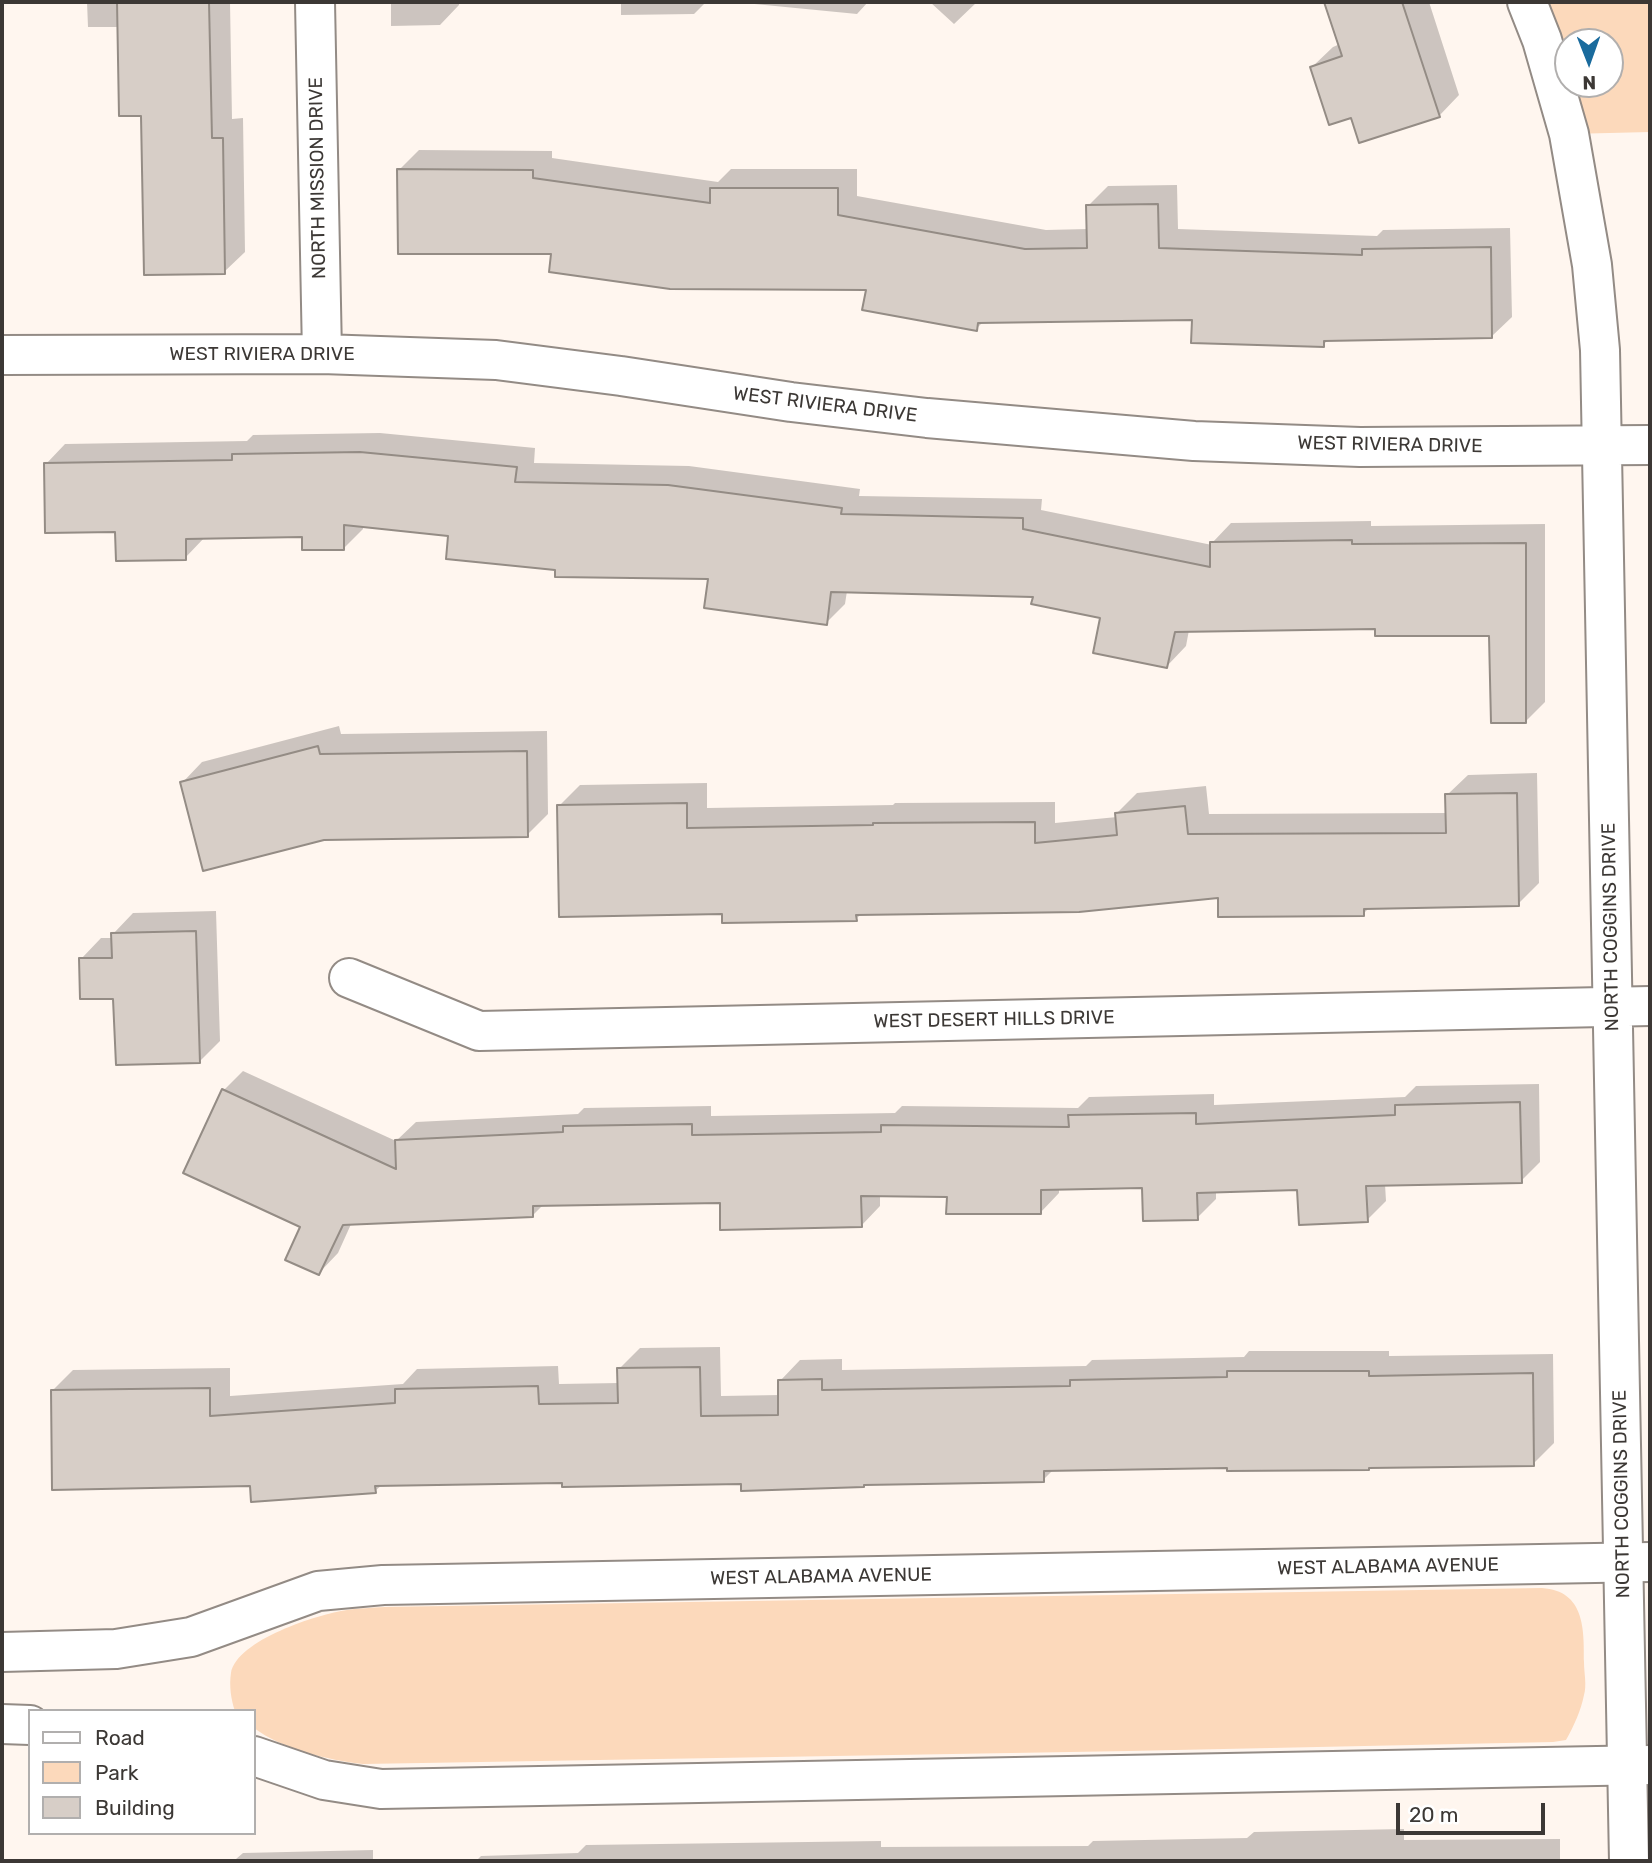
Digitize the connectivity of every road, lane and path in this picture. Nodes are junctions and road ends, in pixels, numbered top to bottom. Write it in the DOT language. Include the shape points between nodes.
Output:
graph roads {
  1 [pos="315,2"];
  2 [pos="1527,2"];
  3 [pos="2,355"];
  4 [pos="322,355"];
  5 [pos="1650,445"];
  6 [pos="1602,446"];
  7 [pos="349,978"];
  8 [pos="1650,1006"];
  9 [pos="1612,1007"];
  10 [pos="1637,1562"];
  11 [pos="2,1652"];
  12 [pos="2,1724"];
  13 [pos="28,1725"];
  14 [pos="256,1757"];
  15 [pos="1639,1765"];
  16 [pos="1629,1861"];
  1 -- 4 [label="street, NORTH MISSION DRIVE"];
  2 -- 6 [label="street, NORTH COGGINS DRIVE" via="1569,134 1592,265"];
  3 -- 4 [label="street, WEST RIVIERA DRIVE"];
  4 -- 6 [label="street, WEST RIVIERA DRIVE" via="496,360 927,418 1194,441 1360,447"];
  5 -- 6 [label="street, WEST RIVIERA DRIVE"];
  6 -- 9 [label="street, NORTH COGGINS DRIVE"];
  7 -- 9 [label="street, WEST DESERT HILLS DRIVE" via="479,1031"];
  8 -- 9 [label="street, WEST DESERT HILLS DRIVE"];
  9 -- 10 [label="street, NORTH COGGINS DRIVE"];
  10 -- 11 [label="street, WEST ALABAMA AVENUE" via="383,1585 318,1591 191,1637 116,1649"];
  10 -- 15 [label="street, NORTH COGGINS DRIVE"];
  12 -- 13 [label="street"];
  14 -- 15 [label="street" via="324,1780 381,1789"];
  15 -- 16 [label="street, NORTH COGGINS DRIVE"];
}
